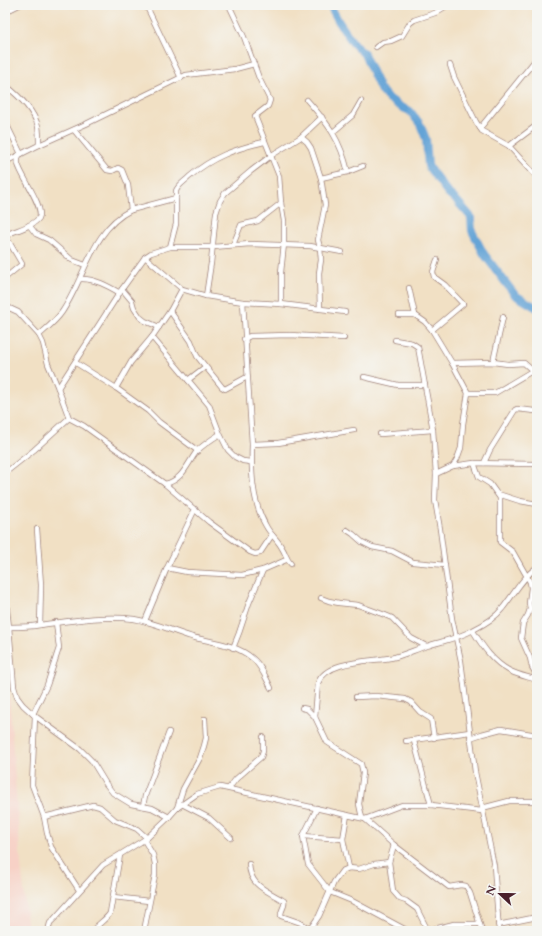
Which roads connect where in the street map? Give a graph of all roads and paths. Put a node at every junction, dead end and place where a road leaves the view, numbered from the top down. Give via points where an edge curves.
1 (6, 5) edge
2 (19, 5) edge
3 (146, 5) edge
4 (229, 5) edge
5 (448, 5) edge
6 (5, 9) edge
7 (5, 12) edge
8 (376, 46) dead end
9 (537, 58) edge
10 (254, 64) junction
11 (450, 65) dead end
12 (181, 78) junction
13 (5, 85) edge
14 (307, 100) dead end
15 (362, 101) dead end
16 (322, 117) junction
17 (5, 121) edge
18 (537, 125) edge
19 (480, 128) junction
20 (74, 130) junction
21 (333, 132) junction
22 (302, 137) junction
23 (264, 142) junction
24 (38, 145) junction
25 (509, 146) junction
26 (20, 154) junction
27 (272, 155) junction
28 (5, 162) edge
29 (363, 166) dead end
30 (348, 172) junction
31 (537, 177) edge
32 (321, 178) junction
33 (176, 198) junction
34 (281, 203) junction
35 (132, 210) junction
36 (29, 225) junction
37 (6, 235) edge
38 (284, 244) junction
39 (233, 245) junction
40 (170, 247) junction
41 (213, 247) junction
42 (320, 248) junction
43 (342, 252) dead end
44 (145, 257) junction
45 (437, 260) dead end
46 (85, 265) junction
47 (5, 278) edge
48 (80, 279) junction
49 (409, 288) dead end
50 (182, 289) junction
51 (121, 291) junction
52 (206, 296) junction
53 (243, 302) junction
54 (281, 304) junction
55 (5, 306) edge
56 (320, 309) junction
57 (170, 311) junction
58 (345, 312) dead end
59 (399, 315) dead end
60 (415, 315) junction
61 (503, 317) dead end
62 (158, 327) junction
63 (432, 330) junction
64 (244, 333) junction
65 (39, 335) junction
66 (250, 336) junction
67 (152, 338) junction
68 (344, 338) dead end
69 (244, 339) junction
70 (395, 340) dead end
71 (494, 362) junction
72 (76, 363) junction
73 (452, 363) junction
74 (205, 367) junction
75 (535, 370) edge
76 (247, 377) junction
77 (364, 377) dead end
78 (188, 380) junction
79 (537, 383) edge
80 (426, 385) junction
81 (58, 388) junction
82 (116, 388) junction
83 (468, 393) junction
84 (537, 410) edge
85 (69, 418) junction
86 (354, 430) dead end
87 (433, 430) junction
88 (220, 434) junction
89 (380, 434) dead end
90 (252, 444) junction
91 (198, 451) junction
92 (251, 462) junction
93 (474, 463) junction
94 (484, 463) junction
95 (537, 464) edge
96 (453, 466) junction
97 (5, 472) edge
98 (436, 474) junction
99 (165, 484) junction
100 (498, 494) junction
101 (537, 504) edge
102 (195, 509) junction
103 (37, 529) dead end
104 (347, 530) dead end
105 (272, 535) junction
106 (286, 560) junction
107 (291, 564) dead end
108 (445, 564) junction
109 (537, 567) edge
110 (167, 568) junction
111 (263, 570) junction
112 (526, 576) junction
113 (5, 593) edge
114 (321, 598) dead end
115 (145, 621) junction
116 (56, 622) junction
117 (40, 625) junction
118 (9, 627) junction
119 (473, 630) junction
120 (456, 638) junction
121 (426, 646) junction
122 (233, 648) junction
123 (537, 676) edge
124 (537, 680) edge
125 (271, 688) dead end
126 (356, 697) dead end
127 (302, 708) dead end
128 (34, 715) junction
129 (315, 718) junction
130 (204, 719) dead end
131 (169, 732) dead end
132 (470, 732) junction
133 (537, 735) edge
134 (263, 737) dead end
135 (434, 738) junction
136 (470, 738) junction
137 (406, 741) dead end
138 (414, 741) junction
139 (229, 788) junction
140 (537, 801) edge
141 (182, 804) junction
142 (431, 805) junction
143 (143, 806) junction
144 (176, 808) junction
145 (316, 808) junction
146 (482, 809) junction
147 (347, 815) junction
148 (44, 817) junction
149 (169, 817) junction
150 (363, 818) junction
151 (303, 836) junction
152 (231, 838) dead end
153 (145, 839) junction
154 (343, 839) junction
155 (394, 845) junction
156 (120, 854) junction
157 (389, 862) junction
158 (249, 864) dead end
159 (349, 868) junction
160 (537, 884) edge
161 (79, 890) junction
162 (330, 892) junction
163 (113, 897) junction
164 (148, 901) junction
165 (537, 901) edge
166 (537, 917) edge
167 (480, 924) junction
168 (498, 925) junction
169 (311, 930) edge
170 (48, 931) edge
171 (93, 931) edge
172 (144, 931) edge
173 (408, 931) edge
174 (427, 931) edge
175 (482, 931) edge
176 (499, 931) edge

1 - 6 street
2 - 7 street
3 - 12 street
4 - 10 street
5 - 8 street via 435,13 414,20 402,36
9 - 19 street
10 - 12 street via 235,69 190,74
10 - 23 street via 270,100 268,106 255,116
11 - 19 street
12 - 20 street
13 - 24 street via 21,98 33,116 38,126
14 - 16 street
15 - 21 street via 353,115
16 - 21 street
16 - 22 street
17 - 26 street
18 - 25 street
19 - 25 street
20 - 24 street
20 - 35 street via 106,170 122,170 128,185
21 - 30 street via 343,152
22 - 27 street
22 - 32 street via 311,148
23 - 27 street
23 - 33 street via 236,149 195,171 178,187
24 - 26 street
25 - 31 street
26 - 28 street
26 - 36 street via 20,170 40,212 38,219
27 - 34 street via 279,176
27 - 41 street via 220,201 216,213
29 - 30 street
30 - 32 street
32 - 42 street via 324,215 318,240
33 - 35 street
33 - 40 street via 176,224
34 - 38 street
34 - 39 street via 258,221 241,225
35 - 46 street via 109,225
36 - 37 street
36 - 46 street via 36,234 49,240 72,260
37 - 47 street via 22,264
38 - 39 street
38 - 42 street
38 - 54 street
39 - 41 street
40 - 41 street
40 - 44 street
41 - 52 street
42 - 43 street
42 - 56 street
44 - 50 street
44 - 51 street
45 - 63 street via 434,277 446,285 463,304
46 - 48 street
48 - 51 street via 92,280
48 - 65 street via 62,312
49 - 60 street
50 - 52 street
50 - 57 street
51 - 62 street via 132,301 140,317
51 - 72 street
52 - 53 street
53 - 54 street
53 - 64 street
54 - 56 street
55 - 65 street via 18,312
56 - 58 street
57 - 62 street
57 - 74 street
59 - 60 street
60 - 63 street
61 - 71 street
62 - 67 street
63 - 73 street
64 - 66 street
64 - 69 street
65 - 81 street
66 - 68 street
66 - 69 street
67 - 78 street
67 - 82 street via 131,362
69 - 76 street
70 - 80 street via 416,345
71 - 73 street
71 - 75 street via 524,363
72 - 81 street
72 - 82 street
73 - 83 street
74 - 76 street via 225,389
74 - 78 street
75 - 79 street
75 - 83 street via 495,393
76 - 90 street
77 - 80 street via 398,385
78 - 88 street via 210,407
80 - 87 street
81 - 85 street
82 - 91 street
83 - 96 street via 460,448
84 - 94 street via 515,410
85 - 97 street
85 - 99 street
86 - 90 street via 284,442
87 - 89 street
87 - 98 street
88 - 91 street
88 - 92 street via 228,450 235,457
90 - 92 street
91 - 99 street via 177,479
92 - 105 street via 256,503
93 - 94 street
93 - 96 street
93 - 100 street via 479,477 490,484
94 - 95 street
96 - 98 street
98 - 108 street via 435,500
99 - 102 street
100 - 101 street
100 - 112 street via 501,503 500,542 513,552
102 - 105 street via 255,554 263,550
102 - 110 street
103 - 117 street via 40,560
104 - 108 street via 372,547 392,551 413,562
105 - 106 street via 283,548
106 - 107 street
106 - 111 street
108 - 120 street
109 - 112 street
110 - 111 street via 187,572 242,575
110 - 115 street
111 - 122 street
112 - 119 street via 502,610
112 - 123 street via 531,588 530,610 523,623 521,638
113 - 118 street
114 - 121 street via 339,604 358,605 392,618 411,638
115 - 116 street via 107,618
115 - 122 street
116 - 117 street
116 - 128 street via 59,648
117 - 118 street
118 - 128 street via 14,687 17,697
119 - 120 street
119 - 124 street via 489,656 511,672
120 - 121 street
120 - 132 street
121 - 129 street via 396,657 348,664 326,671 318,682
122 - 125 street via 252,658
126 - 135 street via 376,696 408,700 431,719
127 - 129 street via 307,709
128 - 143 street via 60,733 92,761 113,794 131,804
128 - 148 street via 32,785
129 - 150 street via 327,742 361,764 363,773 359,804
130 - 144 street via 204,746
131 - 143 street
132 - 135 street
132 - 136 street
133 - 136 street via 502,730
134 - 139 street via 261,758
135 - 138 street
136 - 146 street
137 - 138 street
138 - 142 street
139 - 141 street via 208,789
139 - 145 street
140 - 146 street via 509,802
141 - 144 street
141 - 152 street via 209,818
142 - 146 street
142 - 150 street via 402,805
143 - 149 street
144 - 149 street
145 - 147 street
145 - 151 street
146 - 168 street via 494,866
147 - 150 street
147 - 154 street
148 - 153 street via 97,805 115,820 137,829
148 - 161 street via 51,847
149 - 153 street
150 - 155 street
151 - 154 street
151 - 162 street via 308,864
153 - 156 street
153 - 164 street via 155,864 155,875
154 - 159 street
155 - 157 street
155 - 167 street via 449,887 466,886
156 - 161 street via 103,866
156 - 163 street
157 - 159 street via 359,869
157 - 174 street via 393,891 400,899 414,905
158 - 169 street via 249,870 257,885 284,901 281,916 301,922
159 - 162 street via 342,870
160 - 165 street
161 - 170 street via 50,923
162 - 169 street
162 - 173 street
163 - 164 street
163 - 171 street via 108,917
164 - 172 street
166 - 168 street
167 - 174 street via 454,924
167 - 175 street
168 - 176 street

